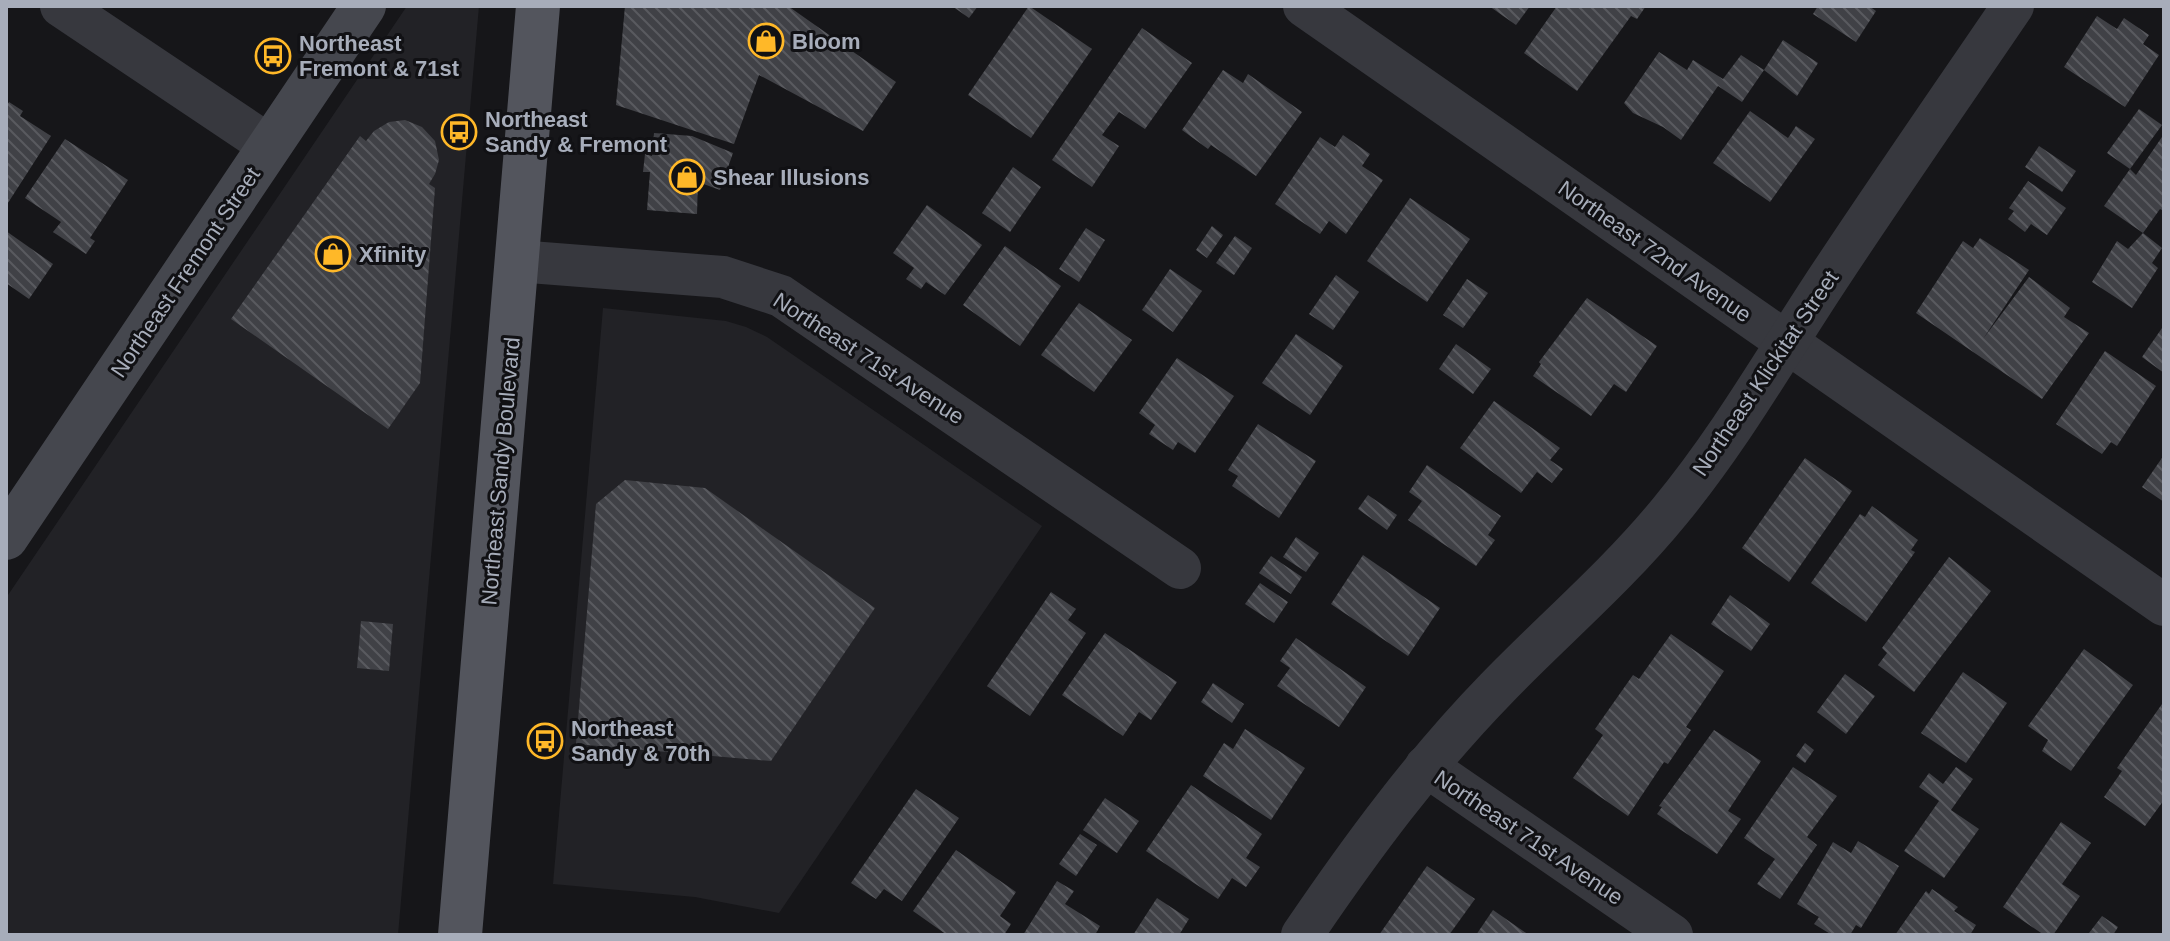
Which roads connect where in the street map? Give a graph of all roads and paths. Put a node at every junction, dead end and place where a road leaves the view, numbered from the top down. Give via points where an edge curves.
1 (61, 6) edge
2 (364, 6) edge
3 (538, 6) edge
4 (1304, 6) edge
5 (2013, 6) edge
6 (270, 146) junction
7 (517, 261) junction
8 (1788, 343) junction
9 (6, 538) edge
10 (1180, 568) dead end
11 (2164, 605) edge
12 (1426, 766) junction
13 (460, 935) edge
14 (466, 935) edge
15 (1302, 935) edge
16 (1672, 935) edge

1 - 6 street
2 - 6 main road, Northeast Fremont Street
3 - 7 main road, Northeast Sandy Boulevard
4 - 8 street, Northeast 72nd Avenue
5 - 8 street, Northeast Klickitat Street
6 - 9 main road, Northeast Fremont Street
7 - 10 street, Northeast 71st Avenue via 723,277 781,296
7 - 13 main road, Northeast Sandy Boulevard
8 - 11 street, Northeast 72nd Avenue
8 - 12 street, Northeast Klickitat Street via 1668,513
12 - 15 street, Northeast Klickitat Street via 1365,842
12 - 16 street, Northeast 71st Avenue
13 - 14 street

